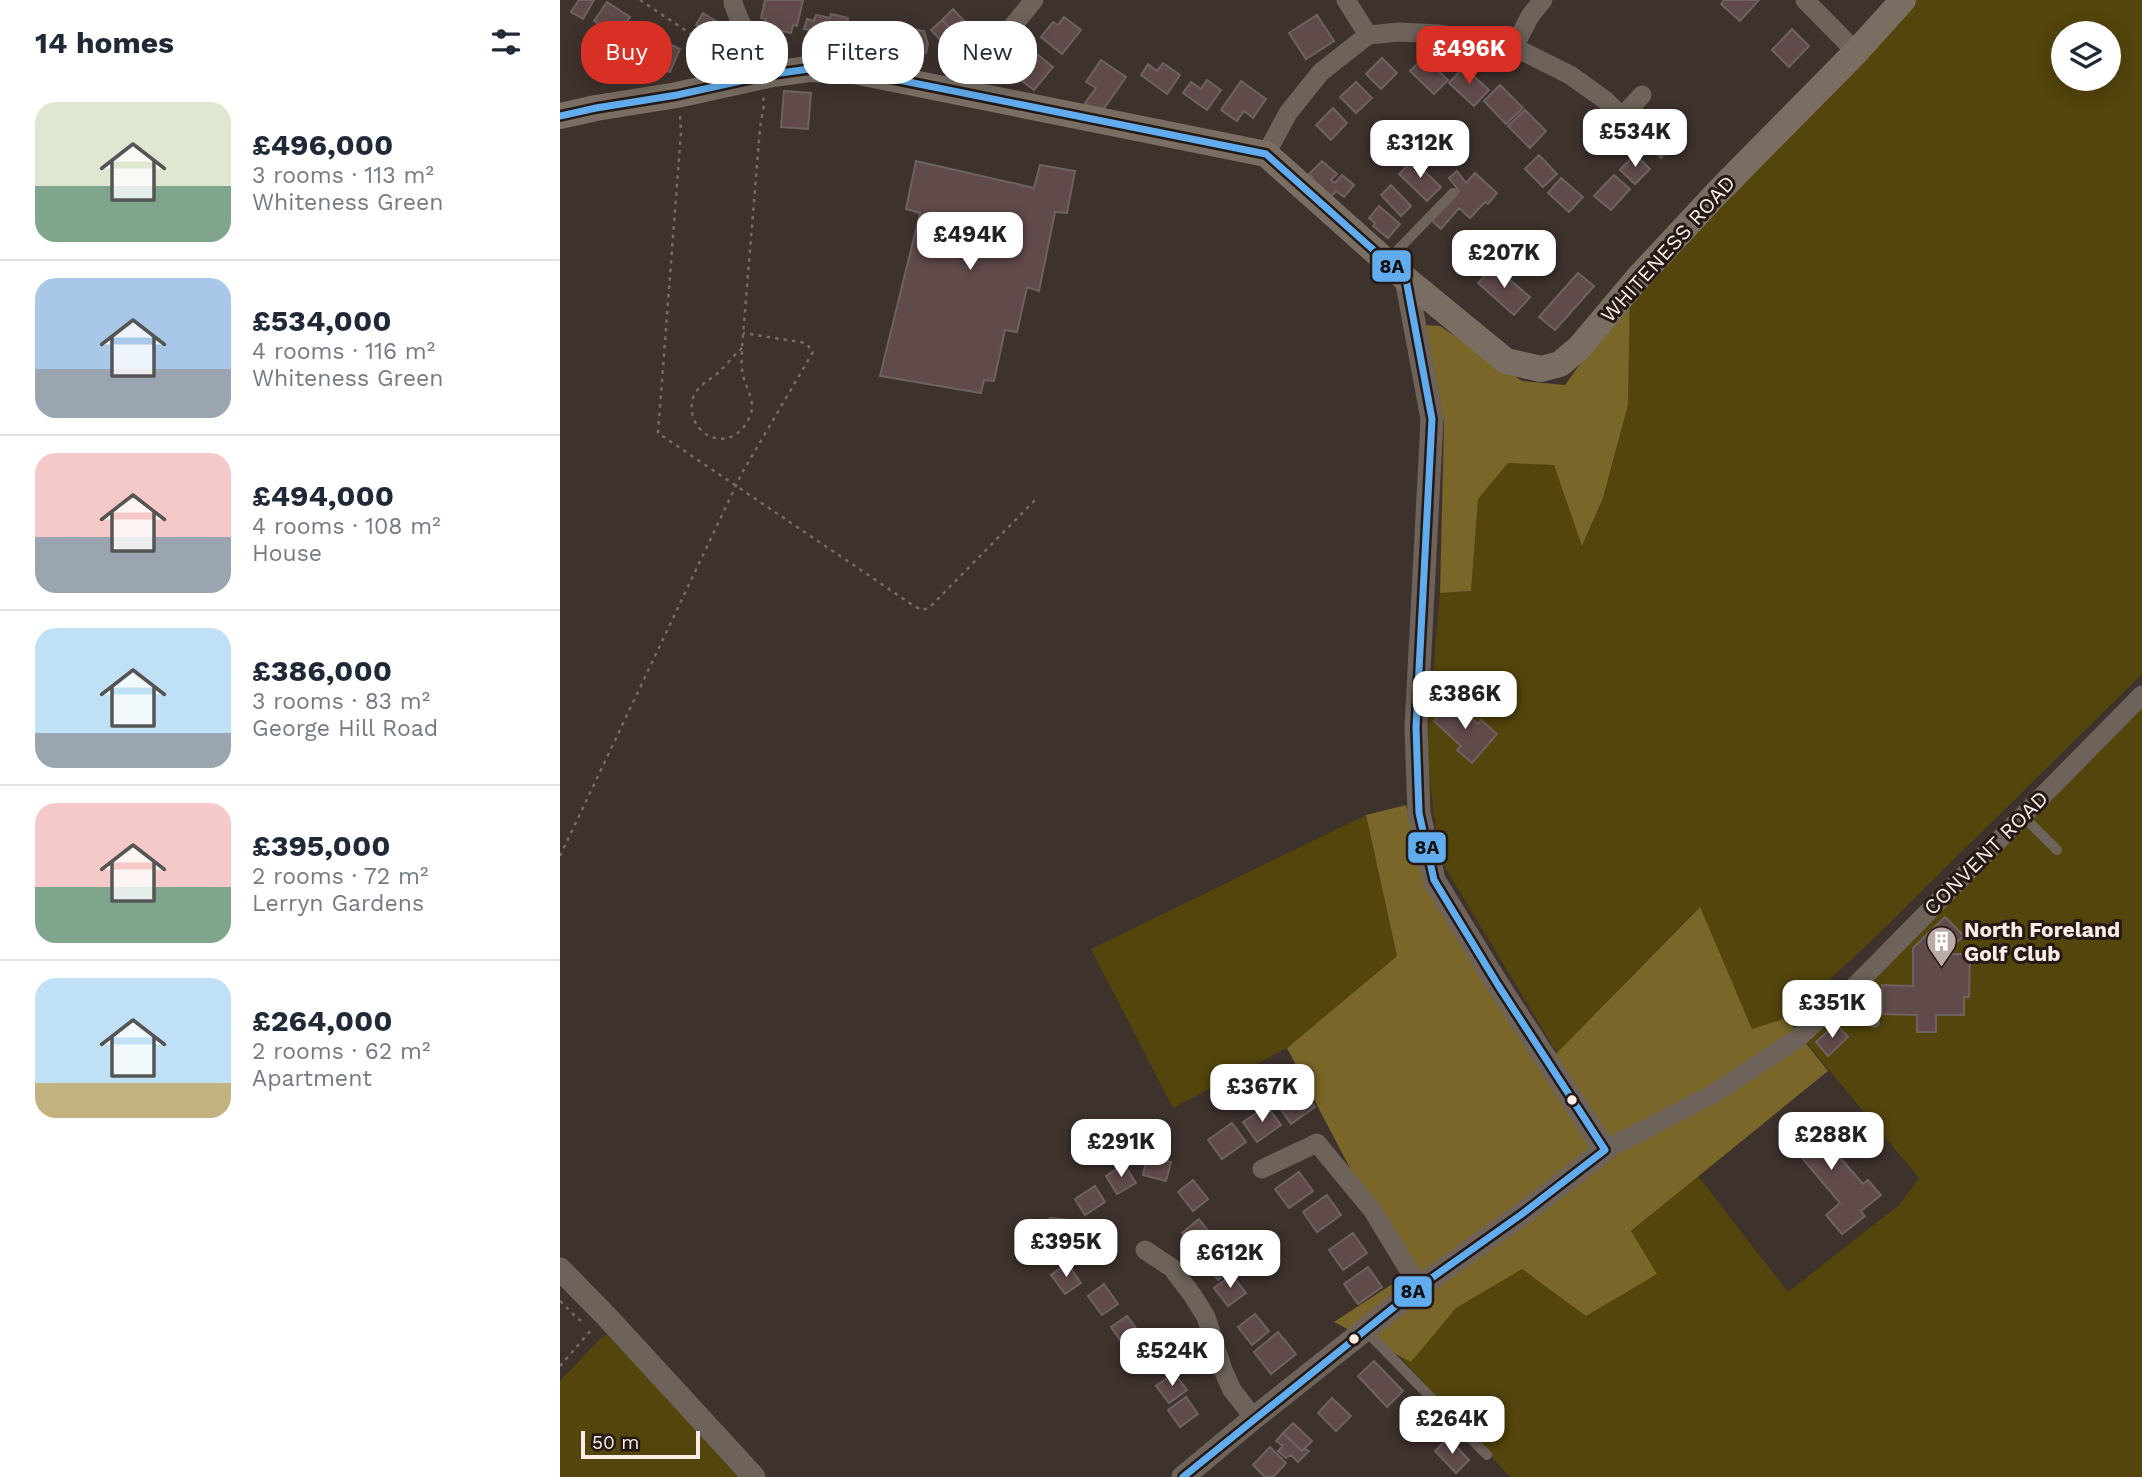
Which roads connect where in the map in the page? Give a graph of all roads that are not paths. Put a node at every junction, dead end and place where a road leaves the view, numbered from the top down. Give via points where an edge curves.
1 (733, 0) edge
2 (1034, 0) edge
3 (1346, 0) edge
4 (1543, 0) edge
5 (1805, 0) edge
6 (1903, 0) edge
7 (739, 21) edge
8 (1368, 35) junction
9 (1514, 47) junction
10 (1856, 52) junction
11 (788, 69) edge
12 (713, 84) edge
13 (967, 95) junction
14 (1642, 95) dead end
15 (560, 116) edge
16 (1622, 117) junction
17 (1606, 134) dead end
18 (1265, 154) junction
19 (1454, 193) dead end
20 (1396, 270) junction
21 (2142, 695) edge
22 (2023, 816) junction
23 (2057, 850) dead end
24 (1852, 989) junction
25 (1875, 1023) dead end
26 (1605, 1150) junction
27 (1262, 1169) dead end
28 (1145, 1250) dead end
29 (560, 1269) edge
30 (1419, 1287) junction
31 (1366, 1331) junction
32 (1254, 1418) junction
33 (1487, 1455) dead end
34 (754, 1477) edge
35 (1183, 1477) edge

1 - 7 street
2 - 13 street via 975,72
3 - 8 street
4 - 9 street
5 - 10 street
6 - 10 main road, WHITENESS ROAD
8 - 9 street via 1440,34
8 - 18 street via 1321,72 1288,113
9 - 16 street via 1570,75
10 - 20 main road, WHITENESS ROAD via 1717,193 1560,364 1536,369 1506,361
11 - 13 main road via 854,71
12 - 15 main road
13 - 18 main road
14 - 16 street
16 - 17 street
18 - 20 main road, WHITENESS ROAD
19 - 20 lane
20 - 26 street via 1432,419 1416,728 1419,813 1434,880
21 - 22 street, CONVENT ROAD
22 - 23 lane
22 - 24 street, CONVENT ROAD
24 - 25 lane
24 - 26 street, CONVENT ROAD via 1797,1039 1713,1094
26 - 30 street, CONVENT ROAD
27 - 30 street via 1317,1143 1373,1211
28 - 32 street via 1172,1268 1193,1296 1206,1317 1232,1390
29 - 34 street
30 - 31 street, CONVENT ROAD
31 - 32 street, CONVENT ROAD
31 - 33 lane
32 - 35 street, CONVENT ROAD

